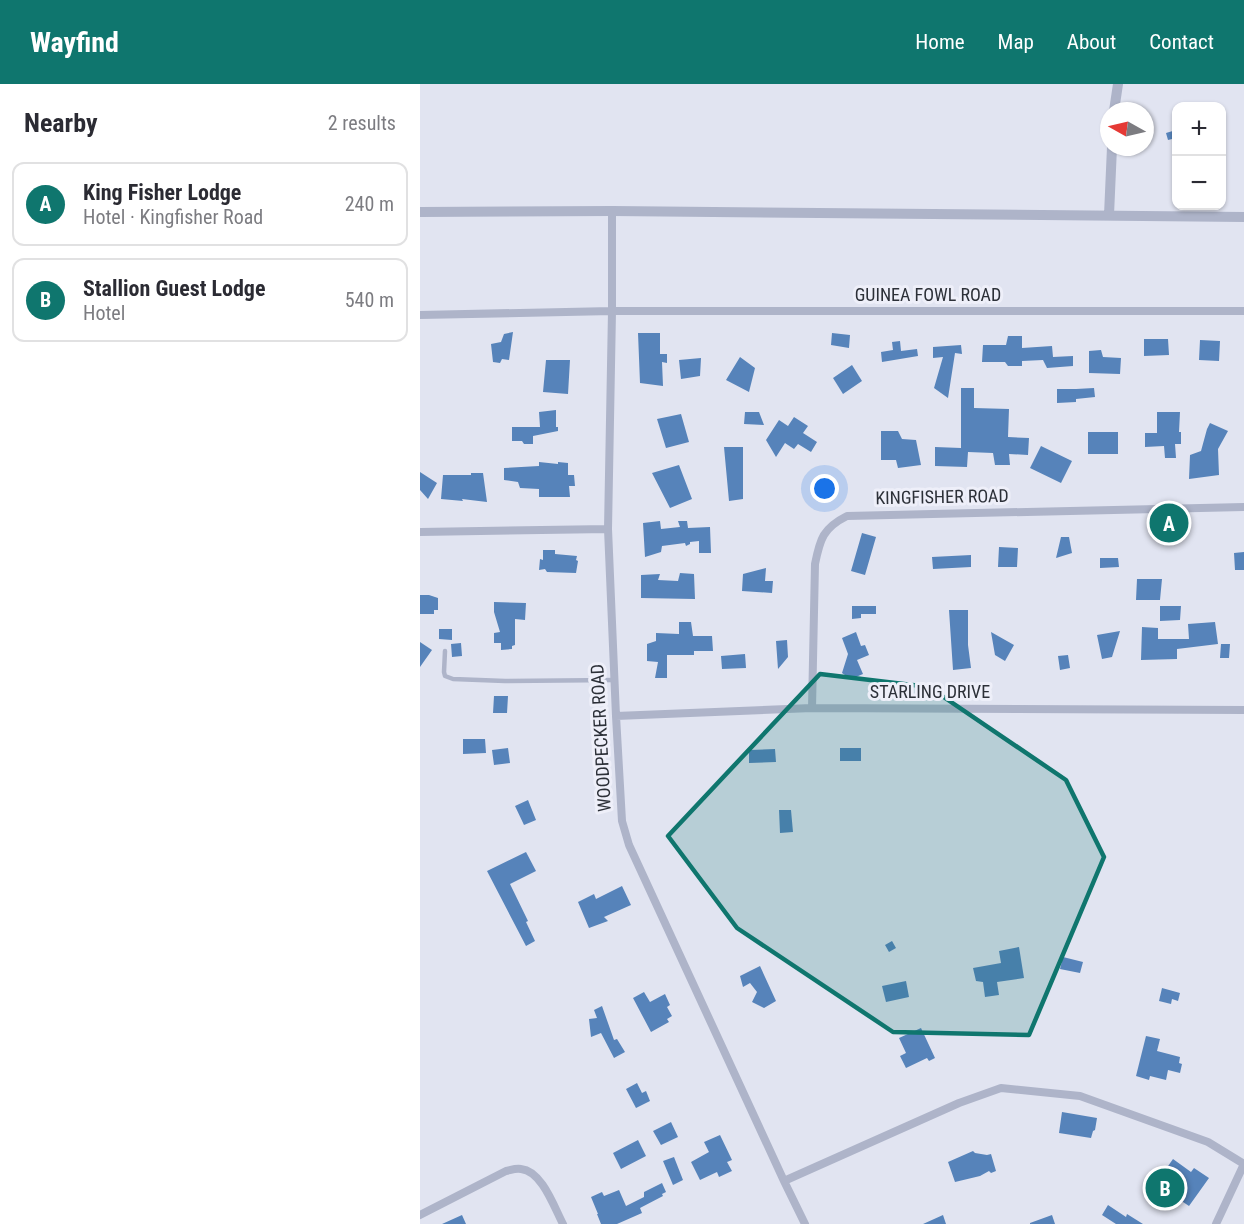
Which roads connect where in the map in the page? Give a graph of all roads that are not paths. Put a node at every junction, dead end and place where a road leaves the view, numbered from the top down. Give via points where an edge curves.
1 (1118, 84) edge
2 (1115, 102) edge
3 (1112, 156) edge
4 (612, 211) junction
5 (420, 212) edge
6 (1109, 215) junction
7 (1244, 217) edge
8 (612, 311) junction
9 (1244, 312) edge
10 (420, 315) edge
11 (1244, 507) edge
12 (608, 530) junction
13 (420, 532) edge
14 (445, 651) dead end
15 (614, 680) junction
16 (812, 708) junction
17 (1244, 710) edge
18 (616, 716) junction
19 (783, 1182) junction
20 (420, 1215) edge
21 (563, 1224) edge
22 (805, 1224) edge
23 (1216, 1224) edge

1 - 2 street
3 - 6 street
4 - 5 street
4 - 6 street
4 - 8 street, WOODPECKER ROAD
6 - 7 street
8 - 9 street, GUINEA FOWL ROAD
8 - 10 street, GUINEA FOWL ROAD
8 - 12 street, WOODPECKER ROAD
11 - 16 street, KINGFISHER ROAD via 847,516 834,522 825,532 815,564
12 - 13 street
12 - 15 street, WOODPECKER ROAD
14 - 15 lane via 444,672 449,678
15 - 18 street, WOODPECKER ROAD
16 - 17 street, STARLING DRIVE
16 - 18 street, STARLING DRIVE
18 - 19 street, WOODPECKER ROAD via 622,820 629,845
19 - 22 street, WOODPECKER ROAD
19 - 23 street via 1001,1088 1080,1096 1208,1142 1244,1164
20 - 21 street via 506,1171 522,1169 536,1175

